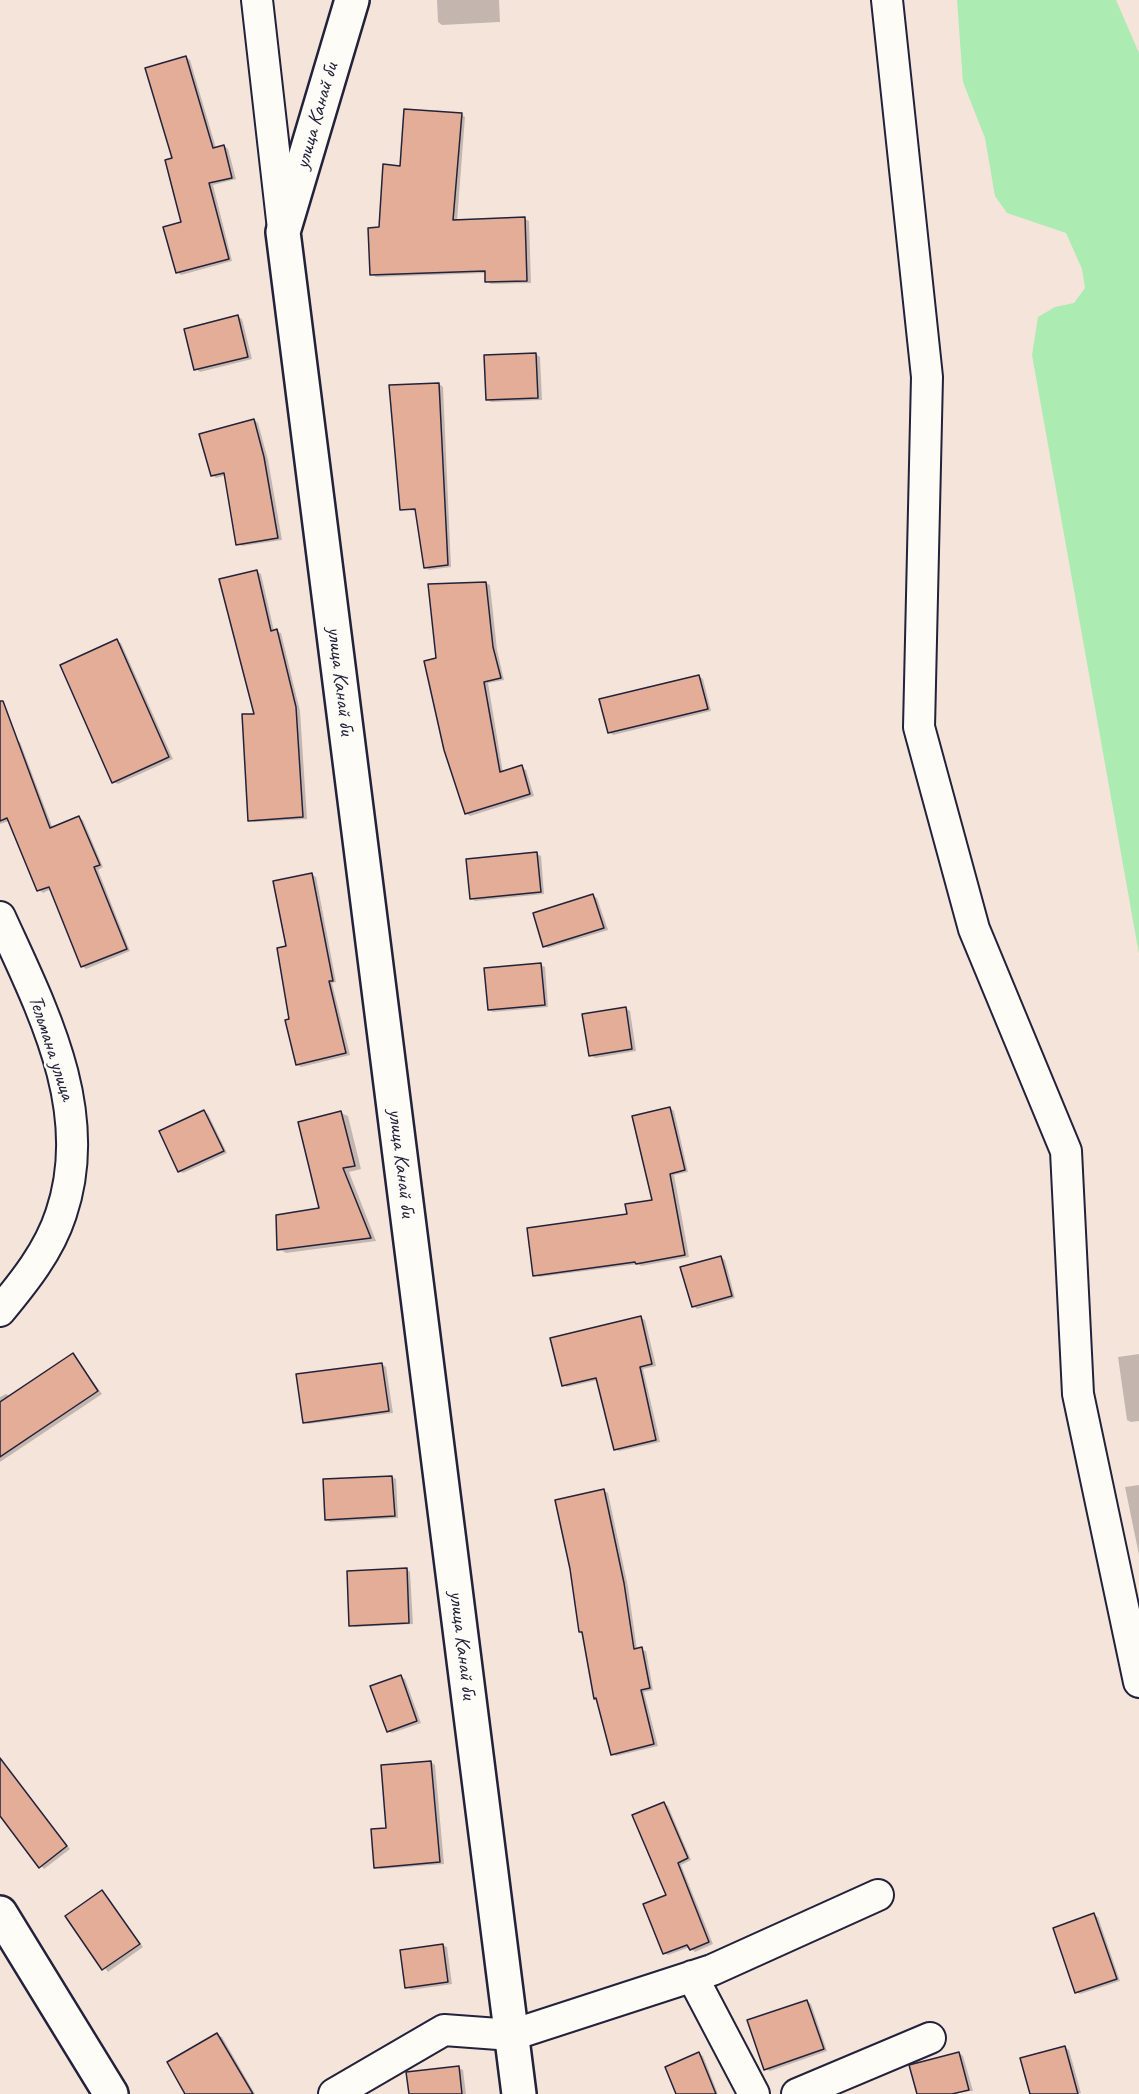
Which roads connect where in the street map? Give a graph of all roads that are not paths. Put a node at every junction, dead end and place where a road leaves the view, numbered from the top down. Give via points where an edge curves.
1 (257, 0) edge
2 (352, 0) edge
3 (887, 0) edge
4 (283, 232) junction
5 (0, 917) edge
6 (0, 1311) edge
7 (1139, 1682) edge
8 (878, 1895) dead end
9 (3, 1925) edge
10 (692, 1976) junction
11 (512, 2035) junction
12 (930, 2038) dead end
13 (111, 2094) edge
14 (334, 2094) edge
15 (519, 2094) edge
16 (754, 2094) edge
17 (797, 2094) edge

1 - 4 street, улица Канай би
2 - 4 main road, улица Канай би
3 - 7 street via 927,377 920,727 974,929 1066,1151 1078,1394
4 - 11 main road, улица Канай би
5 - 6 street, Тельмана улица via 37,999 60,1063 73,1117 71,1164 61,1215 33,1270
8 - 10 street
9 - 13 main road
10 - 11 street
10 - 16 street
11 - 14 street via 444,2030
11 - 15 main road, улица Канай би
12 - 17 street

